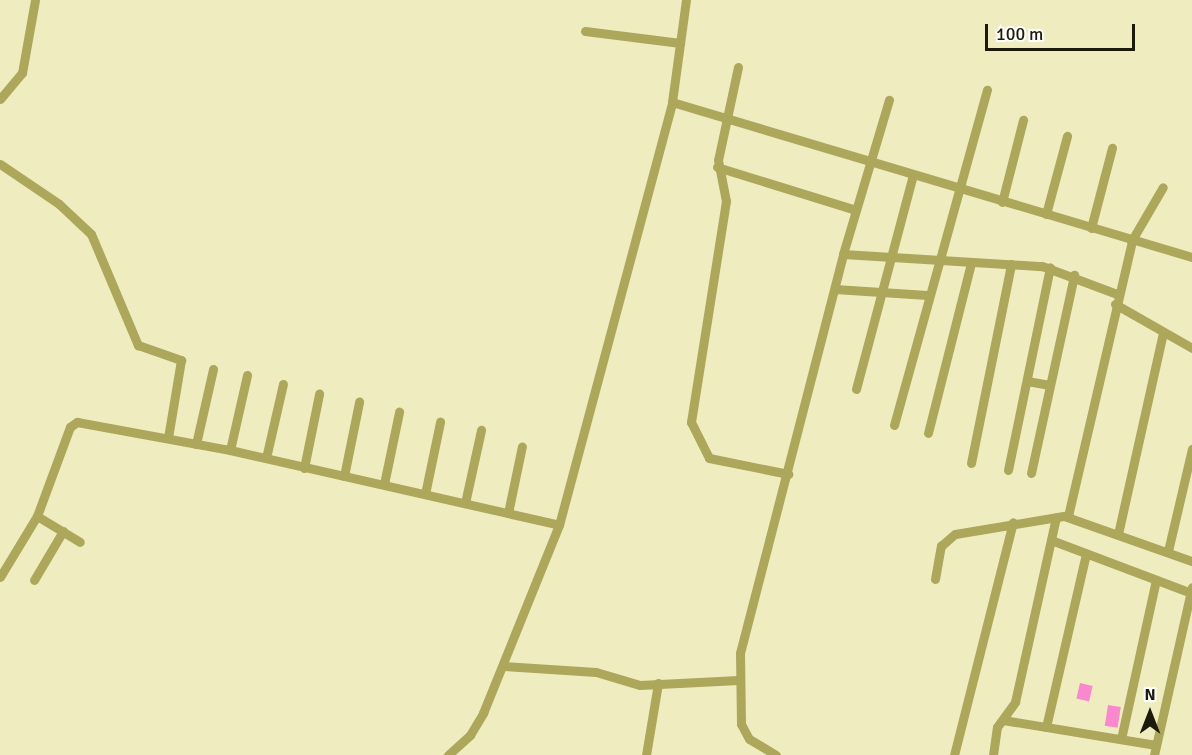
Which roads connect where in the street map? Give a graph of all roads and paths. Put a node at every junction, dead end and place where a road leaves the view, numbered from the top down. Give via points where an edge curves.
1 (35, 0) edge
2 (686, 0) edge
3 (585, 31) dead end
4 (680, 43) junction
5 (738, 66) dead end
6 (987, 90) dead end
7 (0, 99) edge
8 (889, 100) dead end
9 (672, 102) junction
10 (727, 118) junction
11 (1023, 120) dead end
12 (1067, 136) dead end
13 (1112, 148) dead end
14 (870, 161) junction
15 (0, 164) edge
16 (717, 167) junction
17 (913, 175) junction
18 (1163, 187) dead end
19 (958, 189) junction
20 (1002, 202) junction
21 (856, 210) junction
22 (1046, 214) junction
23 (1091, 228) junction
24 (1132, 240) junction
25 (843, 254) junction
26 (1192, 257) edge
27 (888, 259) junction
28 (937, 261) junction
29 (971, 263) junction
30 (1011, 264) junction
31 (1050, 267) junction
32 (1074, 275) junction
33 (835, 289) junction
34 (880, 292) junction
35 (1117, 294) junction
36 (927, 295) junction
37 (1115, 304) junction
38 (1163, 333) junction
39 (1192, 348) edge
40 (213, 369) dead end
41 (247, 375) dead end
42 (1027, 381) junction
43 (283, 384) dead end
44 (1050, 385) junction
45 (856, 389) dead end
46 (319, 394) dead end
47 (359, 402) dead end
48 (399, 412) dead end
49 (440, 422) dead end
50 (894, 425) dead end
51 (482, 430) dead end
52 (928, 433) dead end
53 (168, 438) junction
54 (196, 444) junction
55 (522, 446) dead end
56 (1192, 449) edge
57 (230, 450) junction
58 (267, 458) junction
59 (971, 463) dead end
60 (304, 468) junction
61 (1008, 470) dead end
62 (1031, 473) dead end
63 (788, 474) junction
64 (344, 476) junction
65 (384, 484) junction
66 (425, 494) junction
67 (465, 503) junction
68 (508, 513) junction
69 (37, 516) junction
70 (1068, 516) junction
71 (1056, 517) junction
72 (1013, 522) junction
73 (559, 525) junction
74 (63, 531) junction
75 (1118, 534) junction
76 (1051, 540) junction
77 (80, 542) dead end
78 (1168, 551) junction
79 (1086, 554) junction
80 (1192, 561) edge
81 (0, 577) edge
82 (935, 579) dead end
83 (34, 580) dead end
84 (1156, 580) junction
85 (1191, 590) edge
86 (504, 666) junction
87 (738, 680) junction
88 (658, 683) junction
89 (1004, 720) junction
90 (1046, 727) junction
91 (1121, 739) junction
92 (1156, 745) junction
93 (448, 755) edge
94 (646, 755) edge
95 (776, 755) edge
96 (954, 755) edge
97 (993, 755) edge
98 (1154, 755) edge

1 - 7 street via 22,73
2 - 4 street
3 - 4 street
4 - 9 street
5 - 10 street
6 - 19 street
8 - 14 street
9 - 10 street
9 - 73 street
10 - 14 street
10 - 16 street
11 - 20 street
12 - 22 street
13 - 23 street
14 - 17 street
14 - 21 street
15 - 53 street via 59,204 91,234 138,345 181,360
16 - 21 street
16 - 63 street via 726,201 691,422 701,451 709,459
17 - 19 street
17 - 27 street
18 - 24 street
19 - 20 street
19 - 28 street
20 - 22 street
21 - 25 street
22 - 23 street
23 - 24 street
24 - 26 street
24 - 35 street
25 - 27 street
25 - 33 street
27 - 28 street
27 - 34 street
28 - 29 street
28 - 36 street
29 - 30 street
29 - 52 street
30 - 31 street
30 - 59 street
31 - 32 street
31 - 42 street
32 - 35 street
32 - 44 street
33 - 34 street
33 - 63 street
34 - 36 street
34 - 45 street
35 - 37 street
36 - 50 street
37 - 38 street
37 - 70 street
38 - 39 street
38 - 75 street
40 - 54 street
41 - 57 street
42 - 44 street
42 - 61 street
43 - 58 street
44 - 62 street
46 - 60 street
47 - 64 street
48 - 65 street
49 - 66 street
51 - 67 street
53 - 54 street
53 - 69 street via 74,423
54 - 57 street
55 - 68 street
56 - 78 street
57 - 58 street
58 - 60 street
60 - 64 street
63 - 87 street via 747,622
64 - 65 street
65 - 66 street
66 - 67 street
67 - 68 street
68 - 73 street
69 - 74 street
69 - 81 street
70 - 71 street
70 - 75 street
71 - 72 street
71 - 76 street
72 - 82 street via 947,539
72 - 96 street
73 - 86 street
74 - 77 street
74 - 83 street
75 - 78 street
76 - 79 street
76 - 89 street via 1015,702
78 - 80 street
79 - 84 street
79 - 90 street
84 - 85 street
84 - 91 street
85 - 92 street
86 - 88 street via 596,672 640,685
86 - 93 street via 476,727
87 - 88 street
87 - 95 street via 744,733
88 - 94 street
89 - 90 street
89 - 97 street via 996,731
90 - 91 street
91 - 92 street
92 - 98 street

